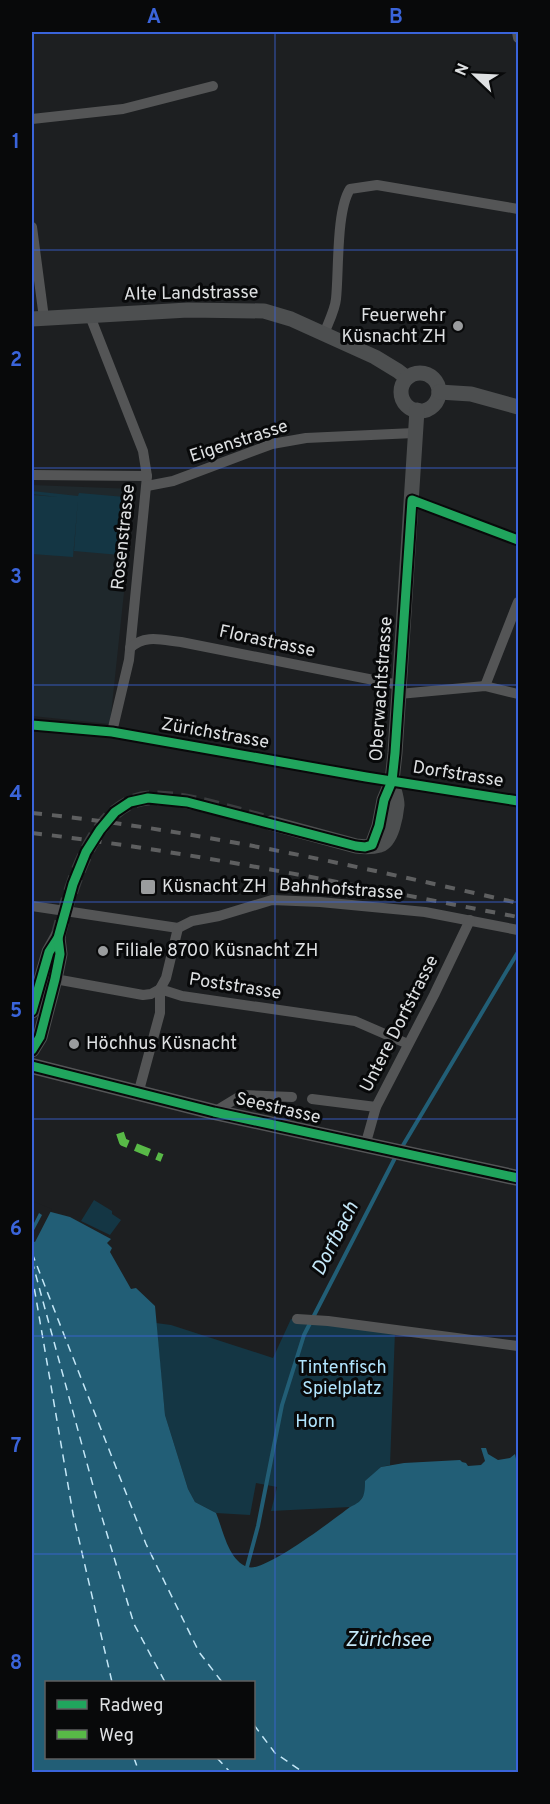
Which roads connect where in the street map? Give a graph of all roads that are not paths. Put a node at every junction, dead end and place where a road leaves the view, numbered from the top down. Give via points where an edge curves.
1 (517, 32) edge
2 (519, 38) edge
3 (213, 86) dead end
4 (32, 119) edge
5 (519, 209) edge
6 (32, 226) edge
7 (90, 316) junction
8 (38, 318) edge
9 (324, 334) junction
10 (407, 378) junction
11 (439, 392) junction
12 (519, 407) edge
13 (417, 410) junction
14 (414, 433) junction
15 (32, 475) edge
16 (147, 481) junction
17 (412, 501) junction
18 (519, 540) edge
19 (519, 602) edge
20 (130, 648) junction
21 (485, 686) junction
22 (399, 689) junction
23 (519, 694) edge
24 (32, 725) edge
25 (112, 732) junction
26 (392, 781) junction
27 (519, 801) edge
28 (271, 823) tunnel mouth
29 (32, 906) edge
30 (470, 920) junction
31 (178, 928) junction
32 (518, 930) edge
33 (58, 937) tunnel mouth
34 (42, 977) edge
35 (160, 989) junction
36 (32, 1011) edge
37 (408, 1044) junction
38 (32, 1050) edge
39 (32, 1066) edge
40 (138, 1094) junction
41 (292, 1096) dead end
42 (312, 1099) dead end
43 (376, 1107) junction
44 (214, 1112) junction
45 (373, 1147) junction
46 (519, 1178) edge
47 (297, 1319) dead end
48 (519, 1346) edge

1 - 2 street
3 - 4 street via 123,109
5 - 9 street via 377,185 350,189 342,219 336,302
6 - 8 street
7 - 8 main road, Alte Landstrasse
7 - 9 main road, Alte Landstrasse via 188,309 245,310 281,315
7 - 16 street, Rosenstrasse via 143,451
9 - 10 main road, Alte Landstrasse via 375,357
10 - 11 main road, Alte Landstrasse via 416,373 427,375 435,381
10 - 13 main road via 402,398
11 - 12 main road via 471,394
11 - 13 main road via 435,404
13 - 14 main road, Oberwachtstrasse
14 - 16 street, Eigenstrasse via 306,438 272,444 173,481
14 - 17 main road, Oberwachtstrasse
15 - 16 street, Eigenstrasse
16 - 20 street, Rosenstrasse
17 - 18 street
17 - 22 main road, Oberwachtstrasse
19 - 21 street
20 - 22 street, Florastrasse via 145,639 182,642
20 - 25 street, Rosenstrasse
21 - 22 street, Florastrasse
21 - 23 street, Florastrasse
22 - 26 main road, Oberwachtstrasse
24 - 25 street, Zürichstrasse
25 - 26 street, Zürichstrasse
26 - 27 street, Dorfstrasse
26 - 28 main road, Oberwachtstrasse via 397,803 390,832 381,845 356,846
29 - 31 street
30 - 31 street, Bahnhofstrasse via 425,912 272,900
30 - 32 street, Bahnhofstrasse
30 - 37 street, Untere Dorfstrasse
31 - 35 street
33 - 34 main road via 60,954
34 - 35 street, Poststrasse via 143,995
34 - 36 main road
34 - 38 main road via 40,1037
35 - 37 street, Poststrasse via 182,996 355,1021
35 - 40 street via 160,1013
37 - 43 street, Untere Dorfstrasse
39 - 40 main road, Seestrasse
40 - 44 main road, Seestrasse
41 - 44 street via 242,1095
42 - 43 street
43 - 45 street, Untere Dorfstrasse
44 - 45 main road, Seestrasse
45 - 46 main road, Seestrasse
47 - 48 street

